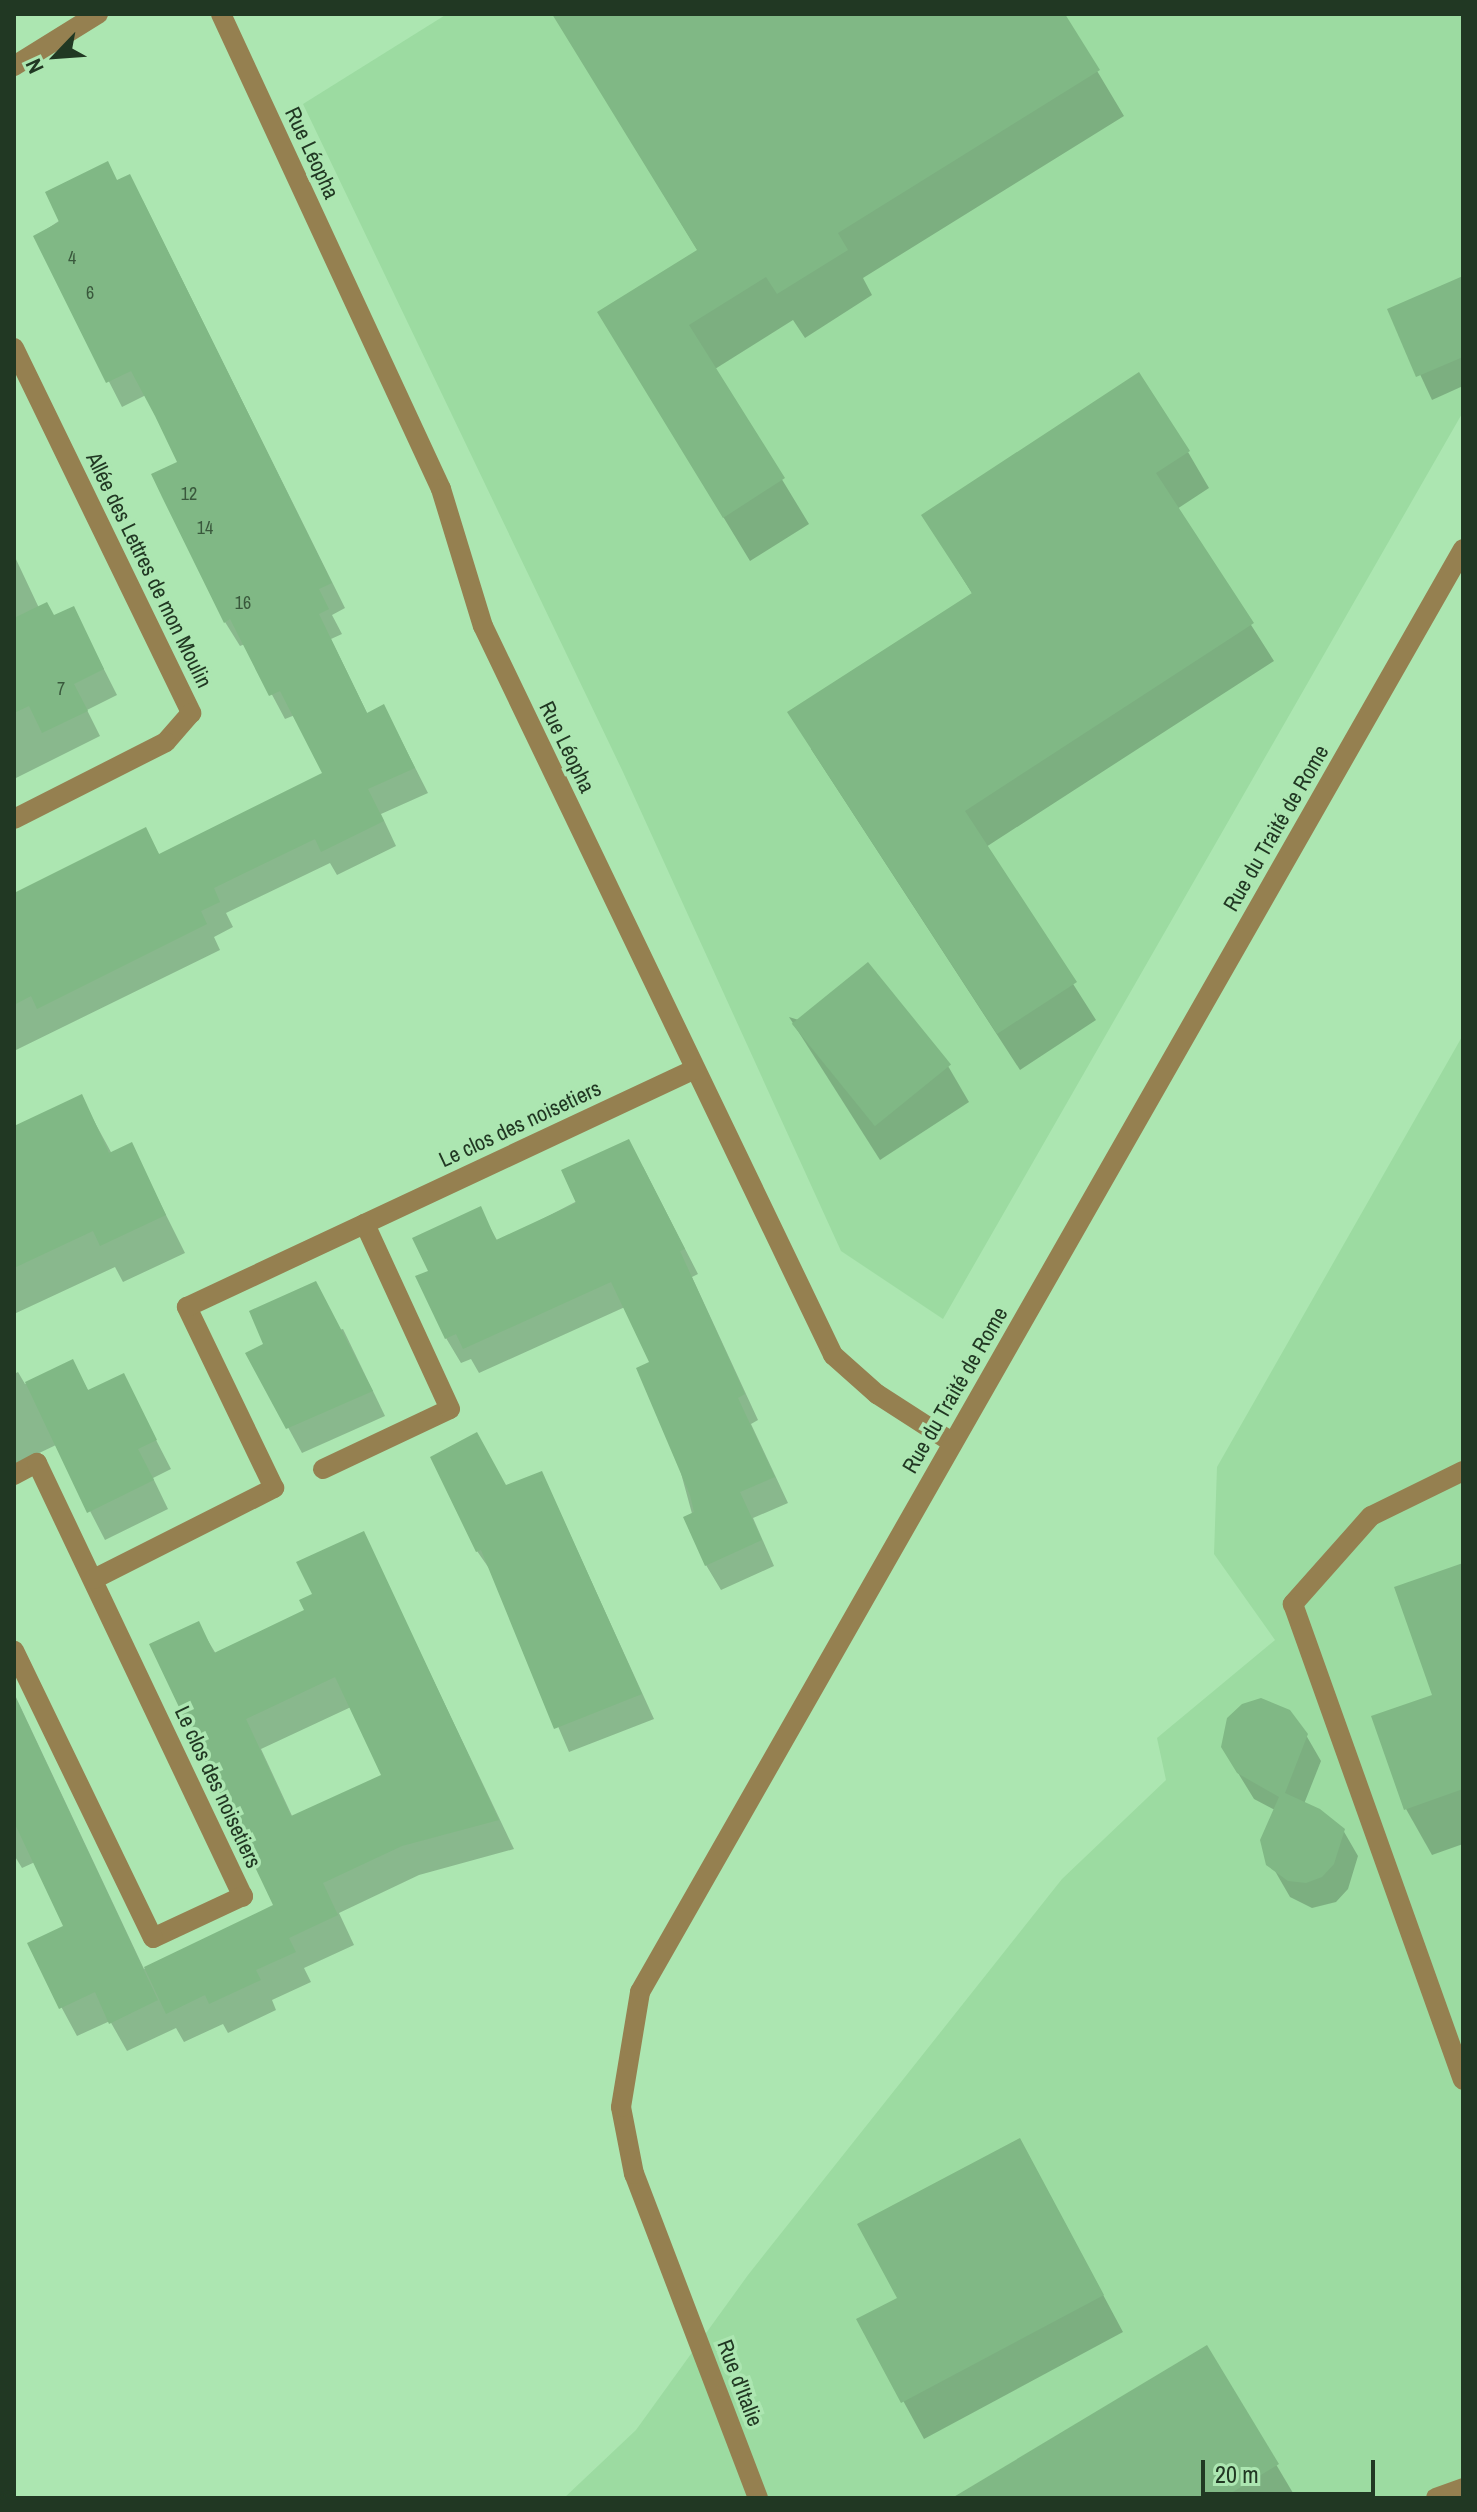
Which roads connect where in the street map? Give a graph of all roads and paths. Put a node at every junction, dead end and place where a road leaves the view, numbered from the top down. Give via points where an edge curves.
1 (98, 14) edge
2 (221, 14) edge
3 (14, 66) edge
4 (14, 348) edge
5 (1463, 549) edge
6 (14, 819) edge
7 (695, 1069) junction
8 (365, 1224) junction
9 (953, 1443) junction
10 (323, 1469) dead end
11 (1463, 1471) edge
12 (14, 1475) edge
13 (94, 1579) junction
14 (14, 1651) edge
15 (1463, 2080) edge
16 (677, 2286) joint
17 (1463, 2488) edge
18 (758, 2498) edge
19 (1436, 2498) edge

1 - 3 street
2 - 7 street, Rue Léopha via 441,489 483,626
4 - 6 street, Allée des Lettres de mon Moulin via 191,713 166,742
5 - 9 street, Rue du Traité de Rome
7 - 8 street, Le clos des noisetiers
7 - 9 street, Rue Léopha via 833,1355 877,1394
8 - 10 street via 450,1409
8 - 13 street, Le clos des noisetiers via 187,1307 274,1488
9 - 16 street, Rue du Traité de Rome via 640,1992 621,2107 634,2174
11 - 15 street via 1371,1516 1293,1604
12 - 13 street, Le clos des noisetiers via 37,1463
13 - 14 street, Le clos des noisetiers via 243,1896 153,1938
16 - 18 street, Rue d'Italie
17 - 19 street

